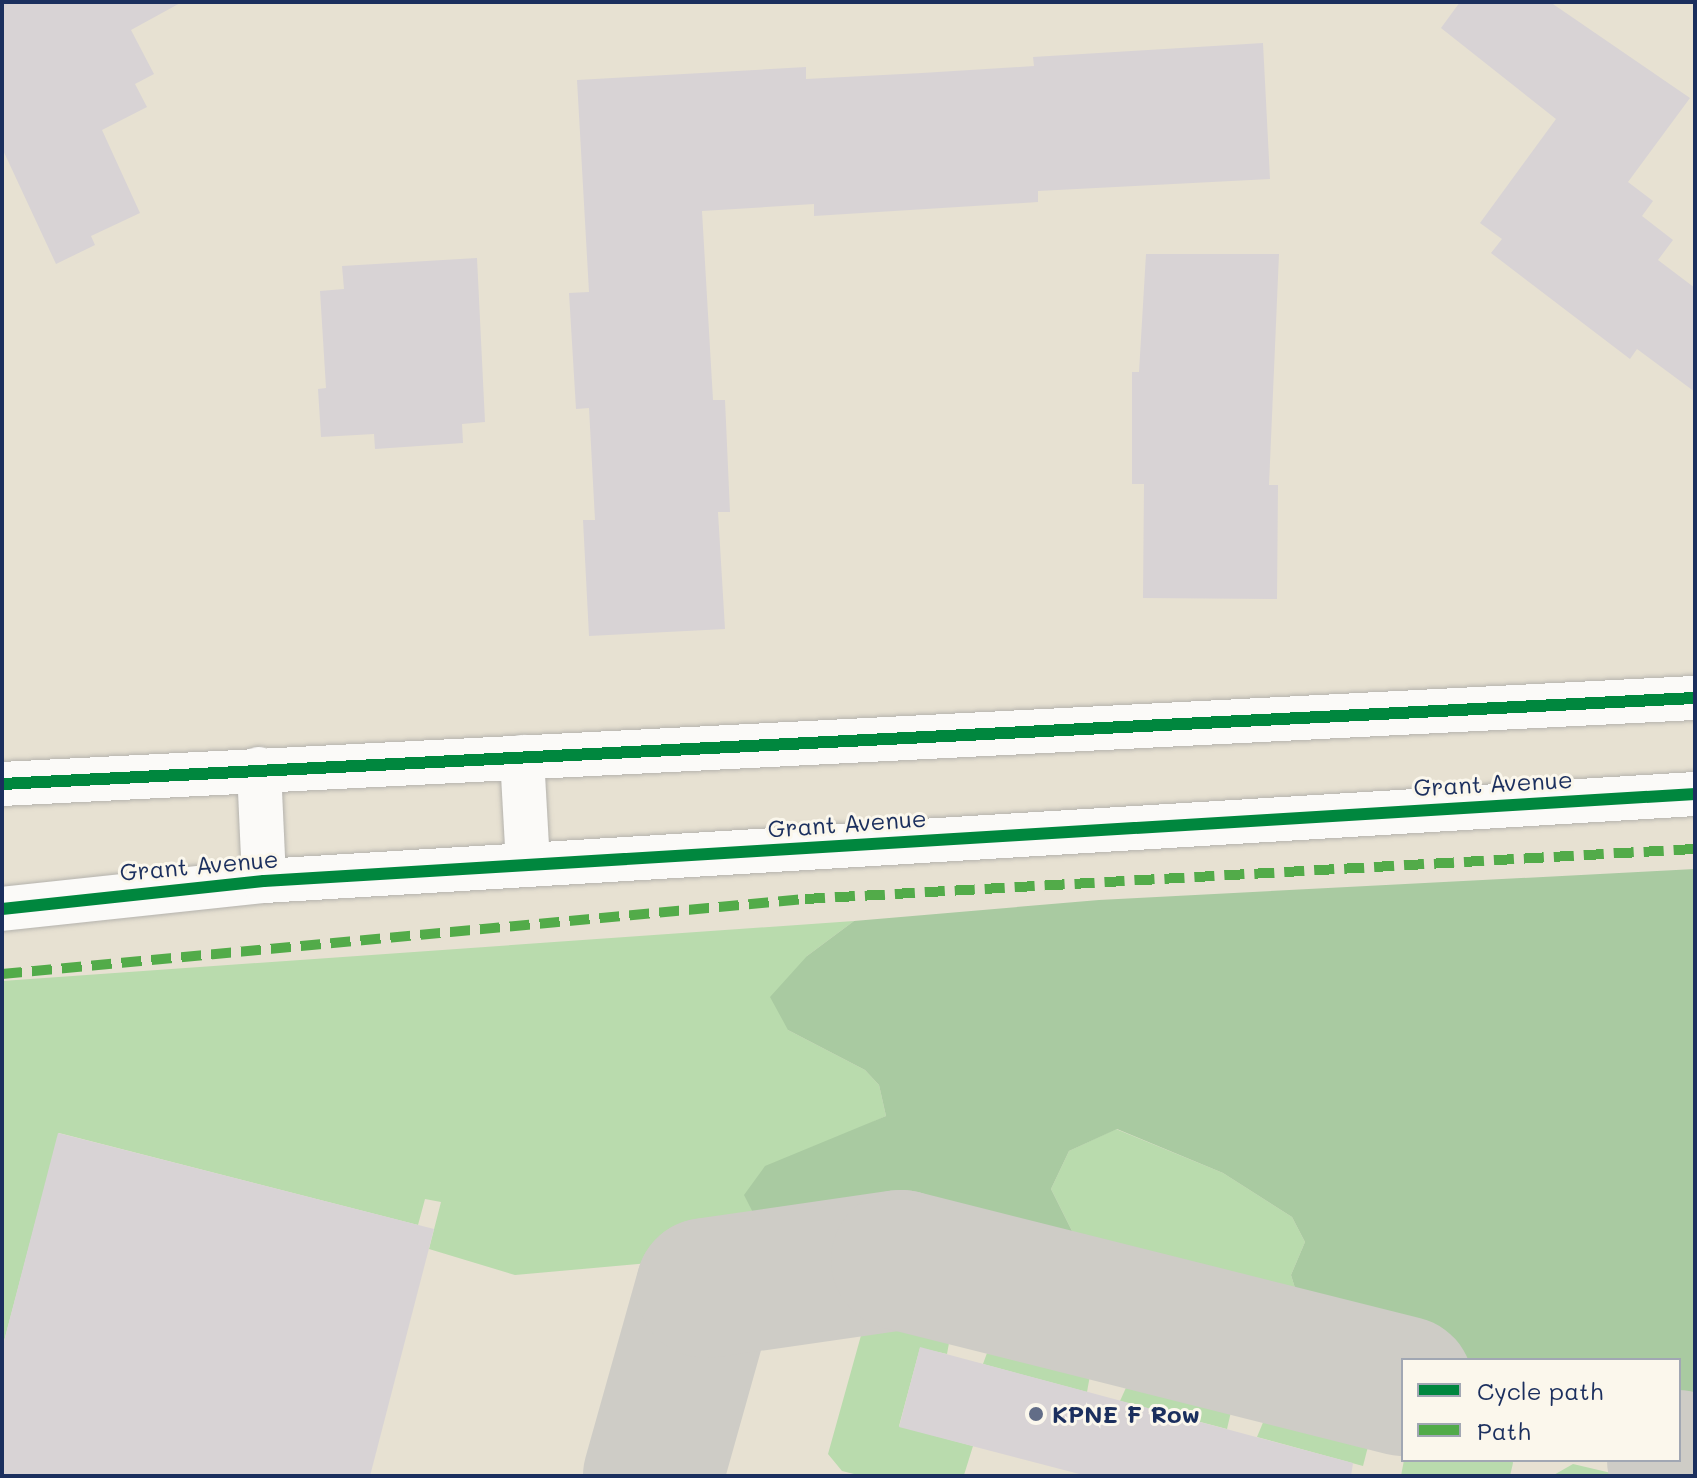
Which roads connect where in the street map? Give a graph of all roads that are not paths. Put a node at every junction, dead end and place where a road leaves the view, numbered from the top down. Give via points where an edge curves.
1 (1695, 698) edge
2 (522, 757) junction
3 (259, 769) junction
4 (2, 784) edge
5 (1695, 794) edge
6 (528, 865) junction
7 (264, 881) junction
8 (2, 909) edge

1 - 2 main road
2 - 3 main road
2 - 6 main road
3 - 4 main road
3 - 7 main road
5 - 6 main road, Grant Avenue
6 - 7 main road, Grant Avenue
7 - 8 main road, Grant Avenue

